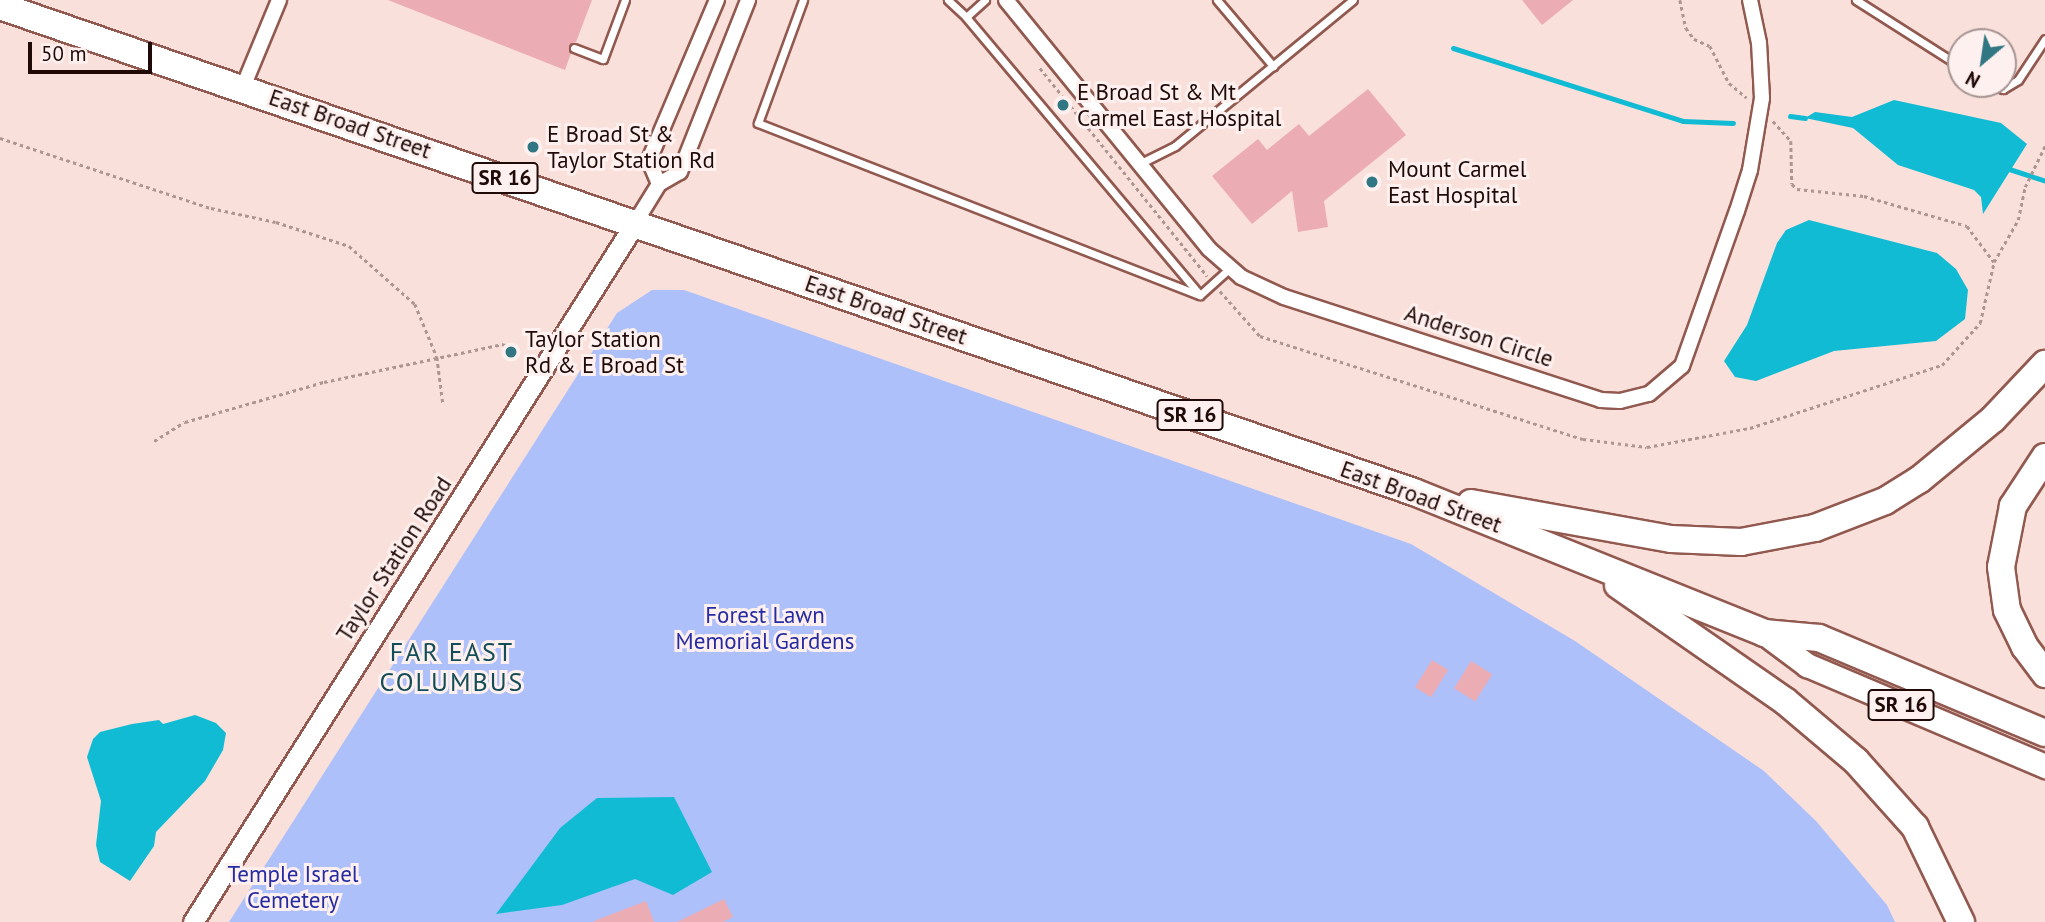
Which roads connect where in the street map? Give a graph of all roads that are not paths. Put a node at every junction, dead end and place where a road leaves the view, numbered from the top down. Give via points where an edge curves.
1 (279, 0) edge
2 (625, 0) edge
3 (717, 0) edge
4 (748, 0) edge
5 (803, 0) edge
6 (948, 0) edge
7 (985, 0) edge
8 (1006, 0) edge
9 (1217, 0) edge
10 (1353, 0) edge
11 (1750, 0) edge
12 (1856, 0) edge
13 (0, 6) edge
14 (966, 17) junction
15 (2045, 39) edge
16 (574, 48) dead end
17 (1947, 58) edge
18 (1273, 66) junction
19 (2017, 81) edge
20 (243, 87) junction
21 (1139, 164) junction
22 (659, 184) junction
23 (635, 223) junction
24 (1229, 269) junction
25 (1200, 295) junction
26 (2045, 364) edge
27 (2045, 457) edge
28 (1414, 492) junction
29 (1579, 558) junction
30 (1764, 633) junction
31 (2045, 674) edge
32 (2045, 733) edge
33 (2045, 766) edge
34 (193, 922) edge
35 (1961, 922) edge

1 - 20 street
2 - 16 lane via 603,59
3 - 22 street via 649,160
4 - 22 street via 680,173
5 - 25 lane via 758,123
6 - 14 lane
7 - 14 lane
8 - 21 street, Anderson Circle
9 - 18 lane
10 - 18 lane
11 - 24 street, Anderson Circle via 1759,43 1760,108 1749,170 1690,348 1667,383 1636,399 1601,400 1284,297
12 - 17 lane
13 - 20 highway, East Broad Street / SR 16
14 - 25 lane
15 - 19 lane
18 - 21 lane via 1175,146
20 - 23 highway, East Broad Street / SR 16
21 - 24 street, Anderson Circle
22 - 23 street
23 - 28 highway, East Broad Street / SR 16
23 - 34 main road, Taylor Station Road
24 - 25 lane
26 - 28 highway via 1993,419 1919,480 1885,501 1815,528 1741,542 1671,539
27 - 31 highway via 2013,506 2001,568 2007,610
28 - 29 highway, East Broad Street / SR 16
29 - 30 highway, East Broad Street / SR 16
29 - 35 highway via 1785,701 1856,761 1915,827
30 - 32 highway, East Broad Street / SR 16 via 1819,638
30 - 33 main road, East Broad Street / SR 16 via 1807,665

